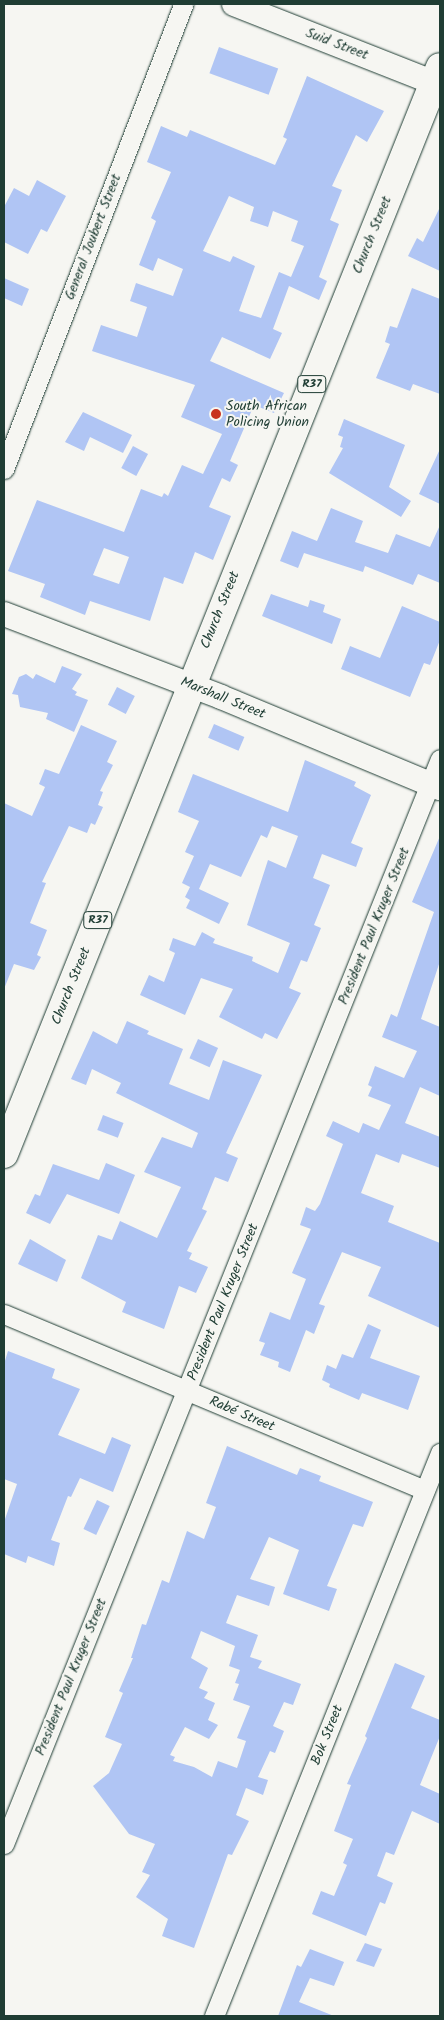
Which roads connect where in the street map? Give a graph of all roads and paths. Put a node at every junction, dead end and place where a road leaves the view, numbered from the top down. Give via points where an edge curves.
1 (183, 4) edge
2 (234, 4) edge
3 (438, 78) edge
4 (4, 469) edge
5 (4, 614) edge
6 (191, 686) junction
7 (440, 759) edge
8 (436, 786) edge
9 (4, 1154) edge
10 (4, 1314) edge
11 (187, 1392) junction
12 (440, 1453) edge
13 (425, 1490) junction
14 (5, 1840) edge
15 (214, 2016) edge

1 - 4 street, General Joubert Street
2 - 3 street, Suid Street
3 - 6 main road, Church Street / R37
5 - 6 street, Marshall Street
6 - 8 street, Marshall Street
6 - 9 main road, Church Street / R37
7 - 8 street, President Paul Kruger Street
8 - 11 street, President Paul Kruger Street
10 - 11 street, Rabé Street
11 - 13 street, Rabé Street
11 - 14 street, President Paul Kruger Street
12 - 13 street, Bok Street
13 - 15 street, Bok Street

